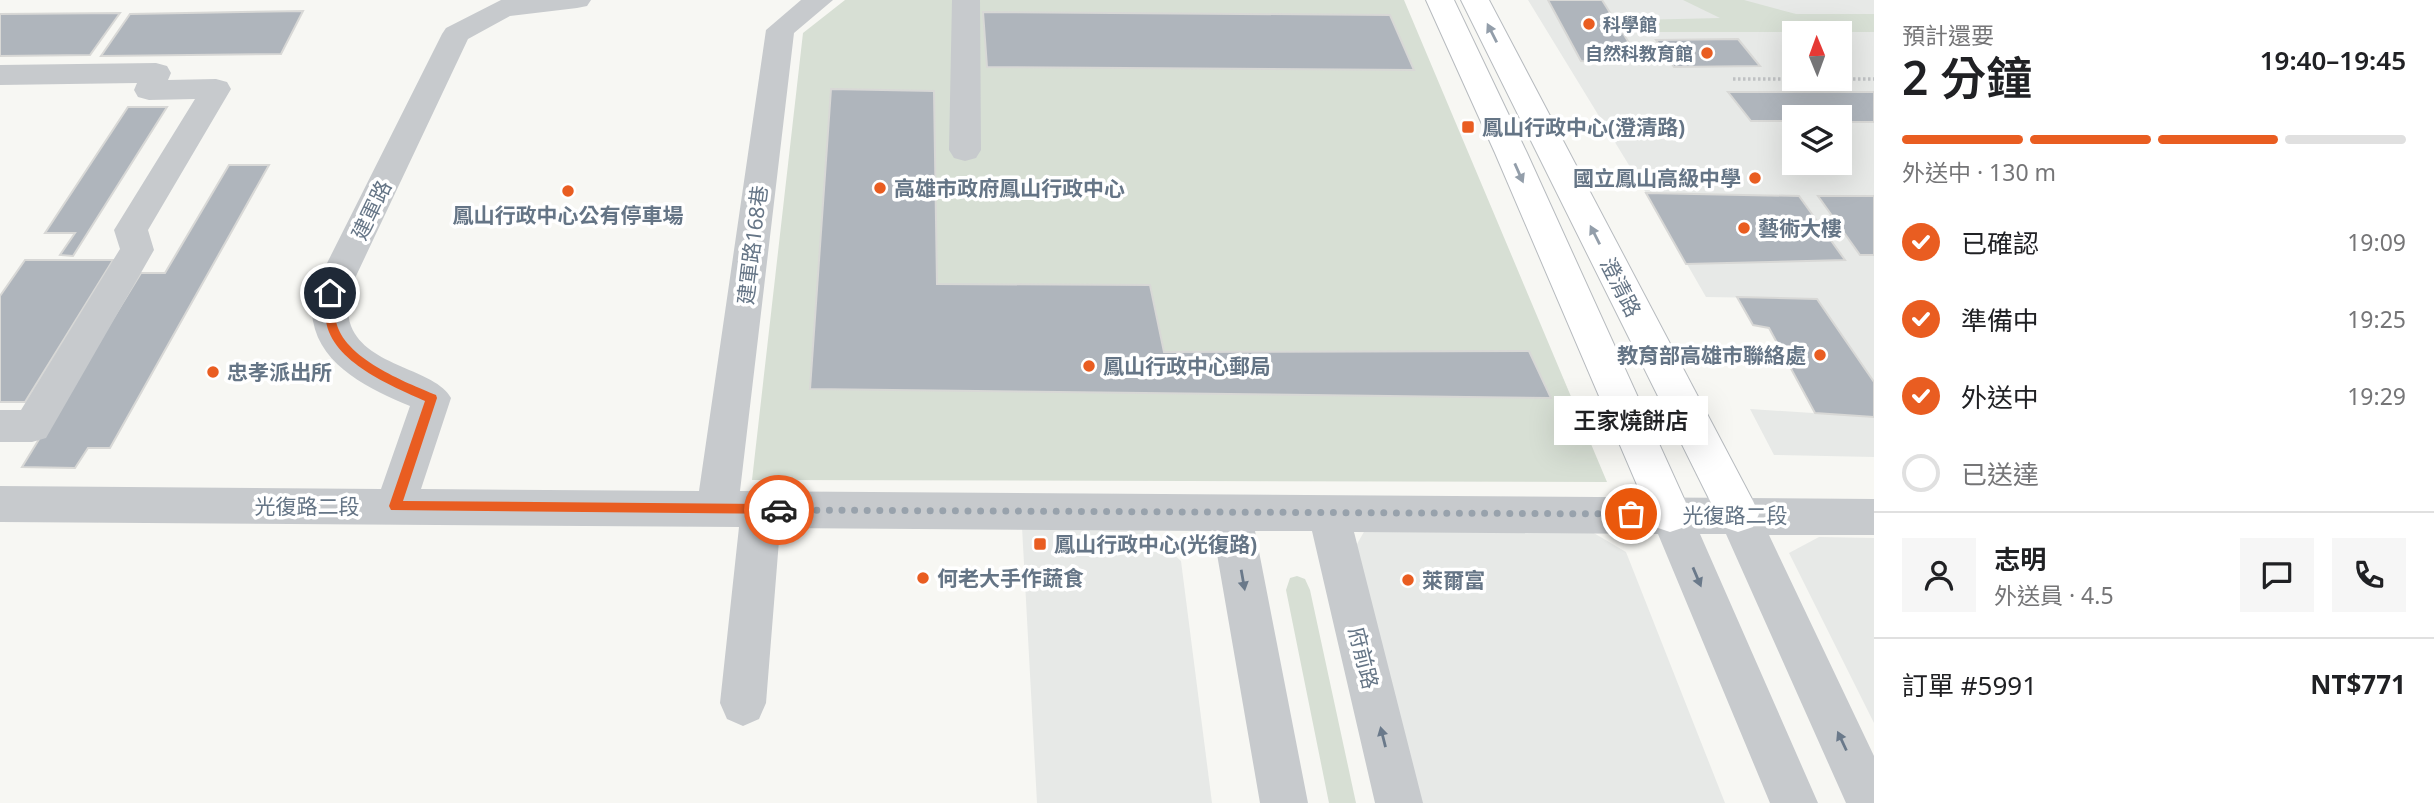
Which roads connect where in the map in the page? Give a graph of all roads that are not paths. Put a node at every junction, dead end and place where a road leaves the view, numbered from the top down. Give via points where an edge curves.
1 (577, 0) edge
2 (819, 0) edge
3 (966, 0) edge
4 (1440, 0) edge
5 (1475, 0) edge
6 (0, 75) edge
7 (965, 150) dead end
8 (0, 426) edge
9 (0, 504) edge
10 (395, 506) junction
11 (717, 509) junction
12 (761, 510) junction
13 (1231, 513) junction
14 (1329, 513) junction
15 (1670, 514) junction
16 (1738, 514) junction
17 (1874, 517) edge
18 (743, 703) dead end
19 (1283, 803) edge
20 (1399, 803) edge
21 (1794, 803) edge
22 (1871, 803) edge

1 - 10 street, 建軍路 via 503,8 456,34 330,293 331,323 344,348 386,379 432,398
2 - 11 street, 建軍路168巷 via 780,30
3 - 7 street
4 -> 15 main road
16 -> 5 main road, 澄清路
6 - 8 street via 156,73 149,90 216,89 131,230 136,250 33,426
9 - 10 street, 光復路二段
10 - 11 street, 光復路二段
11 - 12 street, 光復路二段
12 - 13 street, 光復路二段
12 - 18 street
13 - 14 street, 光復路二段
13 -> 19 street
14 - 15 street, 光復路二段
20 -> 14 street, 府前路
15 - 16 street, 光復路二段
15 -> 21 street
16 - 17 street, 光復路二段
22 -> 16 street, 澄清路

